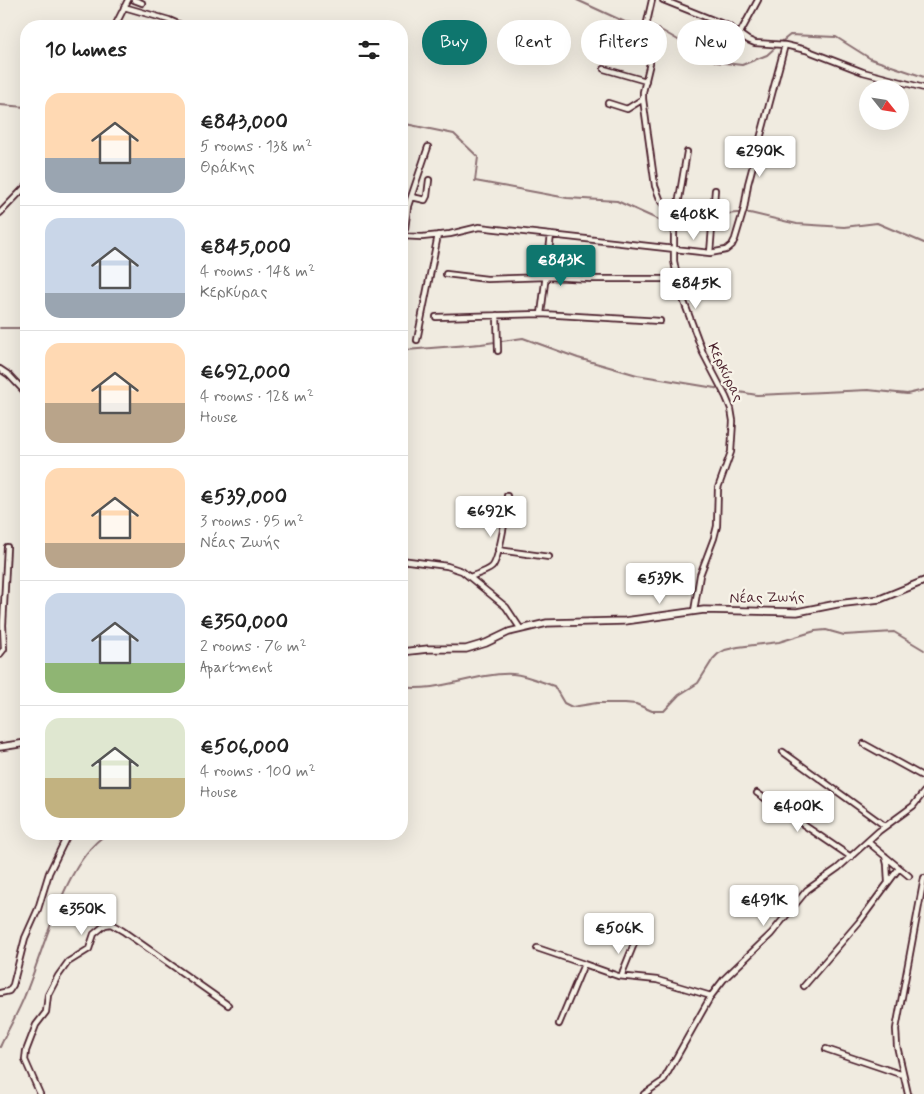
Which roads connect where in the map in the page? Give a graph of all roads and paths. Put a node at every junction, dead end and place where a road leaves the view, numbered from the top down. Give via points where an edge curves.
1 (128, 0) edge
2 (134, 0) edge
3 (652, 0) edge
4 (663, 0) edge
5 (758, 0) edge
6 (142, 3) dead end
7 (124, 7) junction
8 (118, 20) edge
9 (169, 20) edge
10 (647, 20) edge
11 (713, 20) edge
12 (745, 24) edge
13 (745, 37) edge
14 (785, 45) junction
15 (650, 65) edge
16 (604, 69) dead end
17 (646, 81) junction
18 (924, 88) edge
19 (643, 99) junction
20 (608, 103) dead end
21 (428, 147) dead end
22 (687, 152) dead end
23 (429, 180) dead end
24 (715, 190) dead end
25 (20, 192) edge
26 (412, 197) junction
27 (408, 206) edge
28 (0, 213) edge
29 (674, 216) junction
30 (438, 235) junction
31 (551, 235) junction
32 (408, 236) edge
33 (674, 248) junction
34 (710, 253) junction
35 (446, 274) dead end
36 (546, 277) junction
37 (678, 279) junction
38 (541, 314) junction
39 (497, 315) junction
40 (436, 317) dead end
41 (660, 321) dead end
42 (417, 340) dead end
43 (498, 351) dead end
44 (0, 369) edge
45 (20, 387) edge
46 (507, 496) dead end
47 (7, 547) dead end
48 (498, 550) junction
49 (549, 557) dead end
50 (408, 561) edge
51 (470, 577) junction
52 (924, 581) edge
53 (694, 611) junction
54 (520, 628) junction
55 (408, 651) edge
56 (0, 654) edge
57 (20, 744) edge
58 (864, 744) dead end
59 (0, 747) edge
60 (783, 752) dead end
61 (924, 778) edge
62 (924, 792) edge
63 (757, 793) dead end
64 (922, 801) edge
65 (886, 826) junction
66 (65, 840) edge
67 (868, 842) junction
68 (885, 856) junction
69 (851, 857) junction
70 (899, 868) junction
71 (909, 876) dead end
72 (924, 880) edge
73 (888, 882) junction
74 (636, 939) dead end
75 (537, 948) dead end
76 (584, 964) junction
77 (622, 976) junction
78 (804, 986) dead end
79 (0, 993) edge
80 (711, 996) junction
81 (228, 1005) dead end
82 (559, 1024) dead end
83 (826, 1050) dead end
84 (903, 1075) junction
85 (40, 1094) edge
86 (644, 1094) edge
87 (908, 1094) edge

1 - 7 street
2 - 6 street
3 - 10 street
4 - 11 street
5 - 12 street
7 - 8 street
7 - 9 street
13 - 14 street via 755,43
14 - 18 street via 863,72
14 - 34 street via 735,239 726,250
15 - 17 street
16 - 17 street
17 - 19 street
19 - 20 street via 628,109
19 - 29 street via 656,186 660,199
21 - 26 street
22 - 29 street, Κερκύρας
23 - 26 street via 425,200
24 - 34 street
25 - 28 street
26 - 27 street
29 - 33 street, Κερκύρας
30 - 31 street via 478,227
30 - 32 street
30 - 42 street
31 - 33 street
31 - 36 street
33 - 34 street
33 - 37 street, Κερκύρας
35 - 36 street via 474,279
36 - 37 street
36 - 38 street
37 - 53 street, Κερκύρας via 689,320 702,353 726,397 733,421 731,452 718,488 717,526 700,575
38 - 39 street
38 - 41 street
39 - 40 street
39 - 43 street
44 - 45 street
46 - 48 street
47 - 56 street via 4,649
48 - 49 street
48 - 51 street via 493,566
50 - 51 street via 447,566 462,570
51 - 54 street via 506,607
52 - 53 street, Νέας Ζωής via 880,599 797,612
53 - 54 street, Νέας Ζωής via 625,621 556,622
54 - 55 street, Νέας Ζωής via 466,649
57 - 59 street
58 - 61 street
60 - 65 street
62 - 64 street
63 - 69 street
64 - 65 street
65 - 67 street
66 - 79 street via 48,873 38,909 25,938 13,985 9,991
67 - 68 street
67 - 69 street
68 - 70 street
68 - 73 street
69 - 80 street via 803,894 771,934
70 - 71 street
70 - 73 street
72 - 84 street via 896,1029
73 - 78 street via 859,922
74 - 77 street
75 - 76 street
76 - 77 street
76 - 82 street
77 - 80 street via 657,980
80 - 86 street via 663,1081
81 - 85 street via 123,931 111,924 105,925 94,934 89,950 68,962 58,976 48,994 46,1012 36,1026 26,1051 25,1060
83 - 84 street
84 - 87 street

